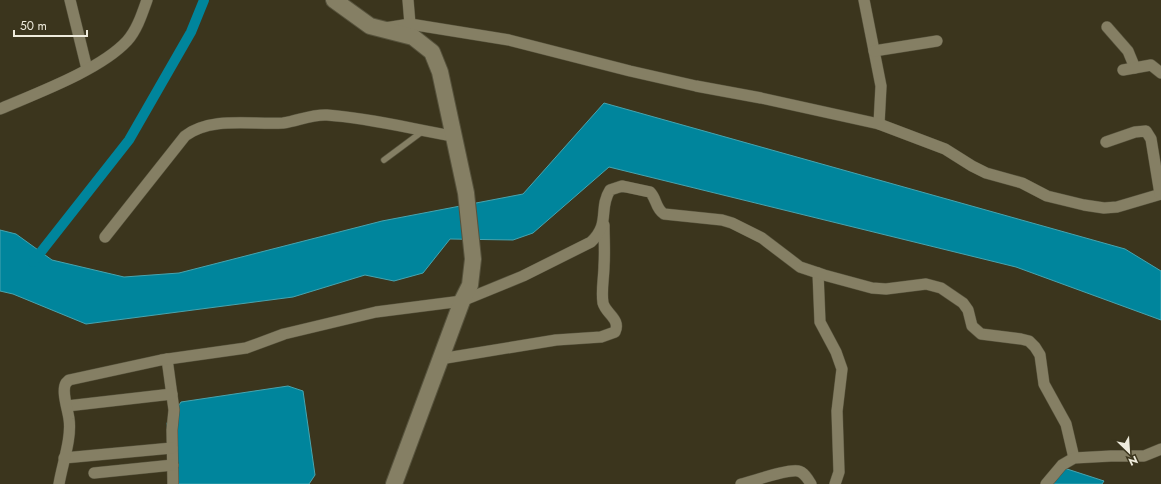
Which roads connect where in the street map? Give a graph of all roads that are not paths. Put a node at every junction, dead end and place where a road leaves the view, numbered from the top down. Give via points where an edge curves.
1 (70, 0) edge
2 (148, 0) edge
3 (334, 0) edge
4 (408, 0) edge
5 (864, 0) edge
6 (410, 24) junction
7 (1107, 27) dead end
8 (381, 29) junction
9 (937, 41) dead end
10 (874, 51) junction
11 (1135, 68) junction
12 (87, 69) junction
13 (1123, 70) dead end
14 (1161, 72) edge
15 (0, 109) edge
16 (879, 124) junction
17 (423, 131) junction
18 (454, 136) junction
19 (1106, 142) dead end
20 (384, 160) dead end
21 (1160, 194) edge
22 (604, 224) junction
23 (105, 237) dead end
24 (818, 274) junction
25 (462, 302) junction
26 (167, 359) junction
27 (440, 359) junction
28 (172, 394) junction
29 (67, 406) junction
30 (172, 448) junction
31 (1161, 449) edge
32 (64, 458) junction
33 (1074, 458) junction
34 (173, 465) junction
35 (94, 473) dead end
36 (58, 484) edge
37 (173, 484) edge
38 (394, 484) edge
39 (741, 484) edge
40 (811, 484) edge
41 (835, 484) edge
42 (1046, 484) edge

1 - 12 street
2 - 12 street via 128,40 113,54
3 - 8 main road via 370,26
4 - 6 street
5 - 10 street
6 - 8 street
6 - 16 street via 509,40 696,86
7 - 11 street via 1124,46
8 - 18 main road via 413,37 432,52 440,72
9 - 10 street
10 - 16 street via 881,86
11 - 13 street
11 - 14 street via 1151,65
12 - 15 street
16 - 21 street via 945,148 986,173 1022,183 1061,200 1104,208 1117,207
17 - 18 street
17 - 20 lane
17 - 23 street via 319,114 283,123 224,124 198,128 185,136
18 - 25 main road via 466,193 473,259 470,285
19 - 21 street via 1146,131 1151,138
22 - 24 street via 605,203 610,190 622,186 644,189 653,194 657,208 664,214 732,223 762,238 800,267
22 - 25 street via 591,242 523,276
22 - 27 street via 603,304 616,321 618,327 615,332 600,337 556,340
24 - 33 street via 872,288 934,284 963,303 968,310 972,326 981,334 1029,341 1040,355 1044,384 1066,424
24 - 41 street via 820,322 842,369 837,411 839,472
25 - 26 street via 376,312 291,332 246,348
25 - 27 main road
26 - 28 street
26 - 29 street via 69,380 64,385
27 - 38 main road
28 - 29 street
28 - 30 street
29 - 32 street via 70,422
30 - 32 street
30 - 34 street
31 - 33 street via 1144,456
32 - 36 street
33 - 42 street via 1062,465
34 - 35 street
34 - 37 street
39 - 40 street via 788,471 797,471 803,473

